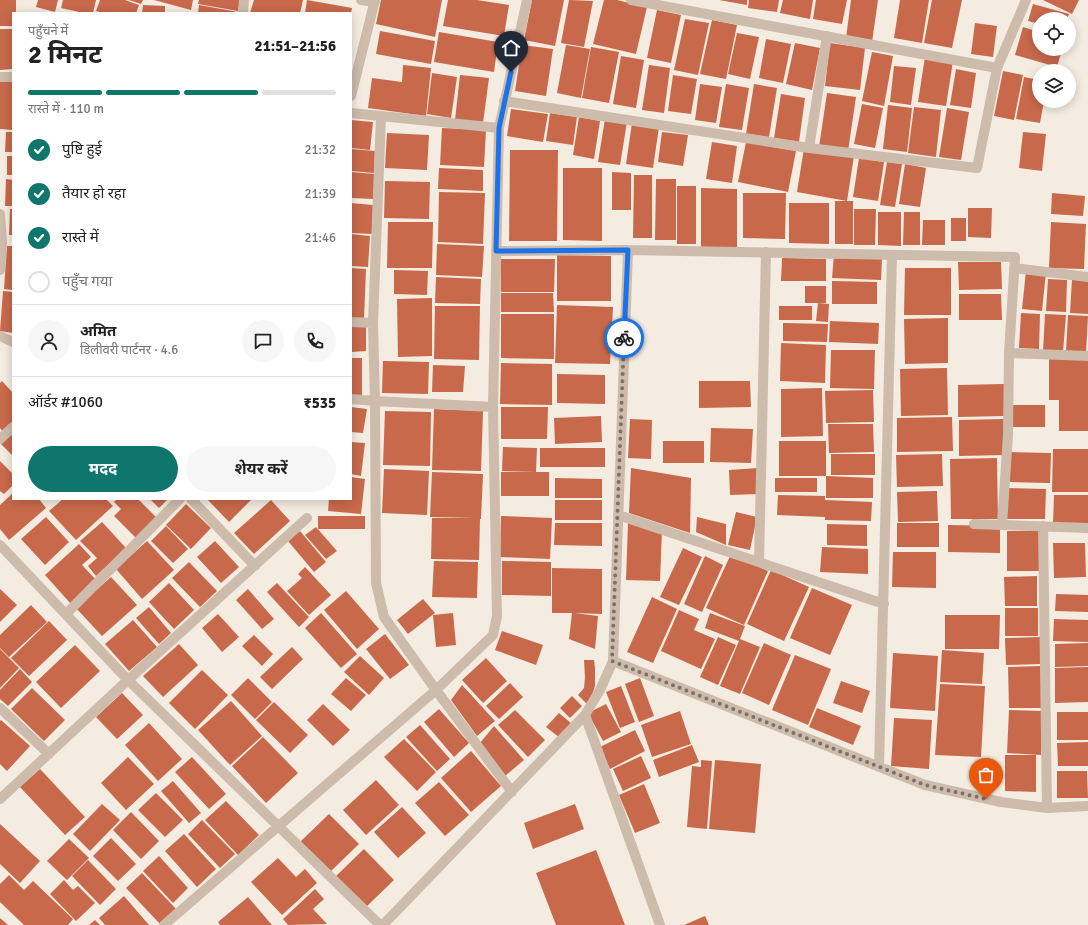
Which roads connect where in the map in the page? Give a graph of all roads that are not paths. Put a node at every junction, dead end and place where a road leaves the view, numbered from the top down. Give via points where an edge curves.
1 (244, 0) edge
2 (361, 0) edge
3 (527, 0) edge
4 (631, 0) edge
5 (1026, 0) edge
6 (375, 1) edge
7 (243, 12) edge
8 (827, 36) junction
9 (997, 68) junction
10 (0, 77) edge
11 (12, 77) edge
12 (352, 92) edge
13 (504, 101) junction
14 (352, 113) edge
15 (380, 116) junction
16 (499, 128) junction
17 (809, 148) junction
18 (0, 214) edge
19 (1, 242) edge
20 (12, 243) edge
21 (628, 250) junction
22 (496, 251) junction
23 (766, 252) junction
24 (892, 255) junction
25 (1014, 268) junction
26 (0, 270) edge
27 (1088, 277) edge
28 (352, 322) edge
29 (373, 323) junction
30 (0, 336) edge
31 (12, 342) edge
32 (1009, 353) junction
33 (1088, 356) edge
34 (352, 399) edge
35 (375, 401) junction
36 (493, 406) junction
37 (12, 427) edge
38 (0, 439) edge
39 (179, 500) edge
40 (192, 500) edge
41 (618, 515) junction
42 (307, 518) dead end
43 (974, 524) dead end
44 (1002, 525) junction
45 (1043, 526) junction
46 (1088, 528) edge
47 (0, 545) edge
48 (758, 562) junction
49 (255, 566) junction
50 (884, 604) junction
51 (66, 614) junction
52 (612, 661) junction
53 (128, 680) junction
54 (436, 690) junction
55 (0, 708) edge
56 (586, 715) junction
57 (50, 754) junction
58 (879, 766) junction
59 (512, 792) junction
60 (0, 799) edge
61 (1088, 806) edge
62 (1047, 808) junction
63 (278, 826) junction
64 (164, 925) edge
65 (382, 925) edge
66 (660, 925) edge

1 - 7 street
2 - 6 street
3 - 13 street
4 - 8 street
5 - 9 street
6 - 12 street
8 - 9 street
8 - 17 street
9 - 17 street via 977,168
10 - 11 street
13 - 16 street
13 - 17 street
14 - 15 street
15 - 16 street
15 - 29 street
16 - 22 street
18 - 19 street
19 - 20 street
19 - 26 street
21 - 22 street
21 - 23 street
21 - 41 street
22 - 36 street
23 - 24 street
23 - 48 street
24 - 25 street via 1014,257
24 - 50 street
25 - 27 street
25 - 32 street
28 - 29 street
29 - 35 street
30 - 31 street
32 - 33 street
32 - 44 street via 1008,435
34 - 35 street
35 - 36 street
35 - 54 street via 376,583 384,617
36 - 54 street via 497,616 493,635
37 - 38 street
39 - 51 street
40 - 49 street
41 - 48 street
41 - 52 street
42 - 49 street
43 - 44 street
44 - 45 street
45 - 46 street
45 - 62 street
47 - 51 street
48 - 50 street
49 - 53 street
50 - 58 street
51 - 53 street
52 - 56 street
52 - 58 street
53 - 57 street
53 - 63 street
54 - 59 street
54 - 63 street
55 - 57 street
56 - 59 street
56 - 66 street
57 - 60 street
58 - 62 street via 925,785 1001,802
59 - 65 street
61 - 62 street
63 - 64 street
63 - 65 street

